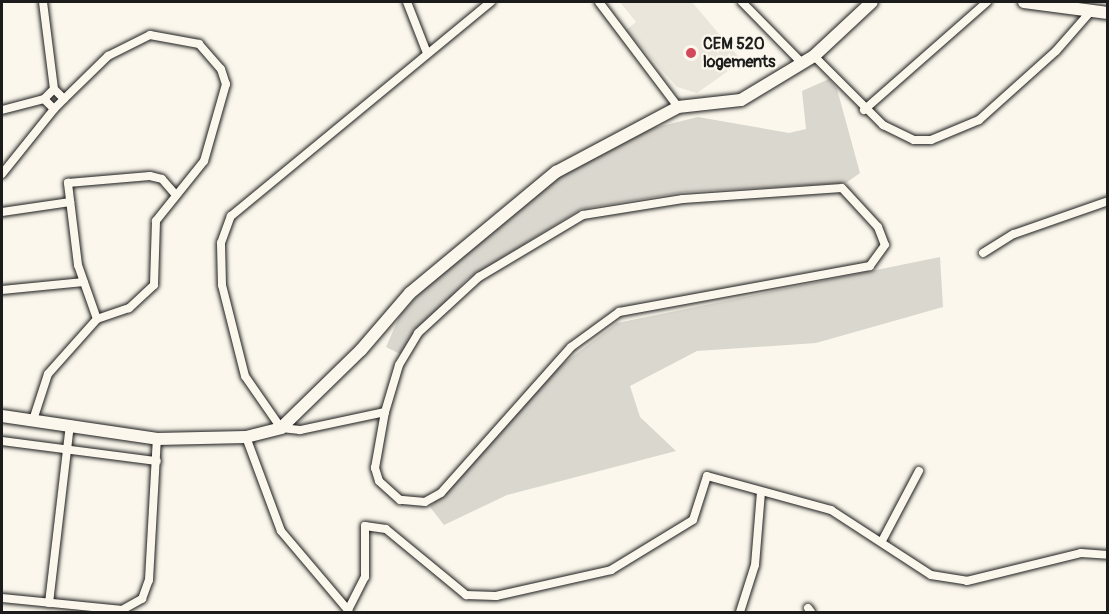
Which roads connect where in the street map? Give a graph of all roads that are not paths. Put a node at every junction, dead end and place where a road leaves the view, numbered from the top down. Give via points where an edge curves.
1 (43, 2) edge
2 (407, 2) edge
3 (491, 2) edge
4 (599, 2) edge
5 (742, 2) edge
6 (872, 2) edge
7 (987, 2) edge
8 (1024, 2) edge
9 (1090, 11) junction
10 (1107, 13) edge
11 (426, 53) junction
12 (814, 56) junction
13 (802, 63) junction
14 (54, 89) junction
15 (44, 99) junction
16 (64, 99) junction
17 (678, 107) junction
18 (54, 109) junction
19 (2, 110) edge
20 (864, 110) junction
21 (2, 174) edge
22 (176, 195) junction
23 (1107, 201) edge
24 (70, 202) junction
25 (2, 212) edge
26 (983, 253) dead end
27 (84, 282) junction
28 (2, 290) edge
29 (97, 319) junction
30 (385, 412) junction
31 (2, 416) edge
32 (34, 417) junction
33 (70, 424) junction
34 (281, 428) junction
35 (246, 437) junction
36 (157, 439) junction
37 (2, 441) edge
38 (66, 447) junction
39 (157, 461) junction
40 (919, 471) dead end
41 (761, 492) junction
42 (883, 539) junction
43 (1107, 555) edge
44 (2, 598) edge
45 (54, 606) edge
46 (740, 612) edge

1 - 14 street
2 - 11 street
3 - 11 street
4 - 17 street
5 - 13 street
6 - 12 street
7 - 20 street
8 - 9 street
9 - 10 street
9 - 20 street via 1056,51 955,134 914,140
11 - 34 street via 231,216 221,243 222,285 245,376
12 - 13 street
12 - 20 street
13 - 17 street via 741,100
14 - 15 street
14 - 16 street
15 - 18 street
15 - 19 street
16 - 18 street
16 - 22 street via 108,56 150,35 199,44 221,69 225,98 204,161
17 - 34 street via 556,172 457,250
18 - 21 street
22 - 24 street via 162,179 150,176 68,183
22 - 29 street via 156,221 154,285 129,308
23 - 26 street via 1014,234
24 - 25 street
24 - 27 street
27 - 28 street
27 - 29 street
29 - 32 street via 48,374
30 - 30 street via 399,365 418,333 479,277 584,215 683,199 842,188 884,237 880,256 870,266 619,312 571,347 441,492 425,502 400,500 379,481 375,468
30 - 34 street via 300,430
31 - 32 street
32 - 33 street
33 - 36 street
33 - 38 street
34 - 35 street
35 - 36 street
35 - 41 street via 281,531 348,610 365,577 366,526 386,529 466,595 496,596 611,570 693,520 707,476
36 - 39 street
37 - 38 street
38 - 39 street
38 - 45 street
39 - 45 street via 148,580 142,599 122,610
40 - 42 street
41 - 42 street via 831,510
41 - 46 street via 755,565
42 - 43 street via 911,566 967,581 1081,553
44 - 45 street

